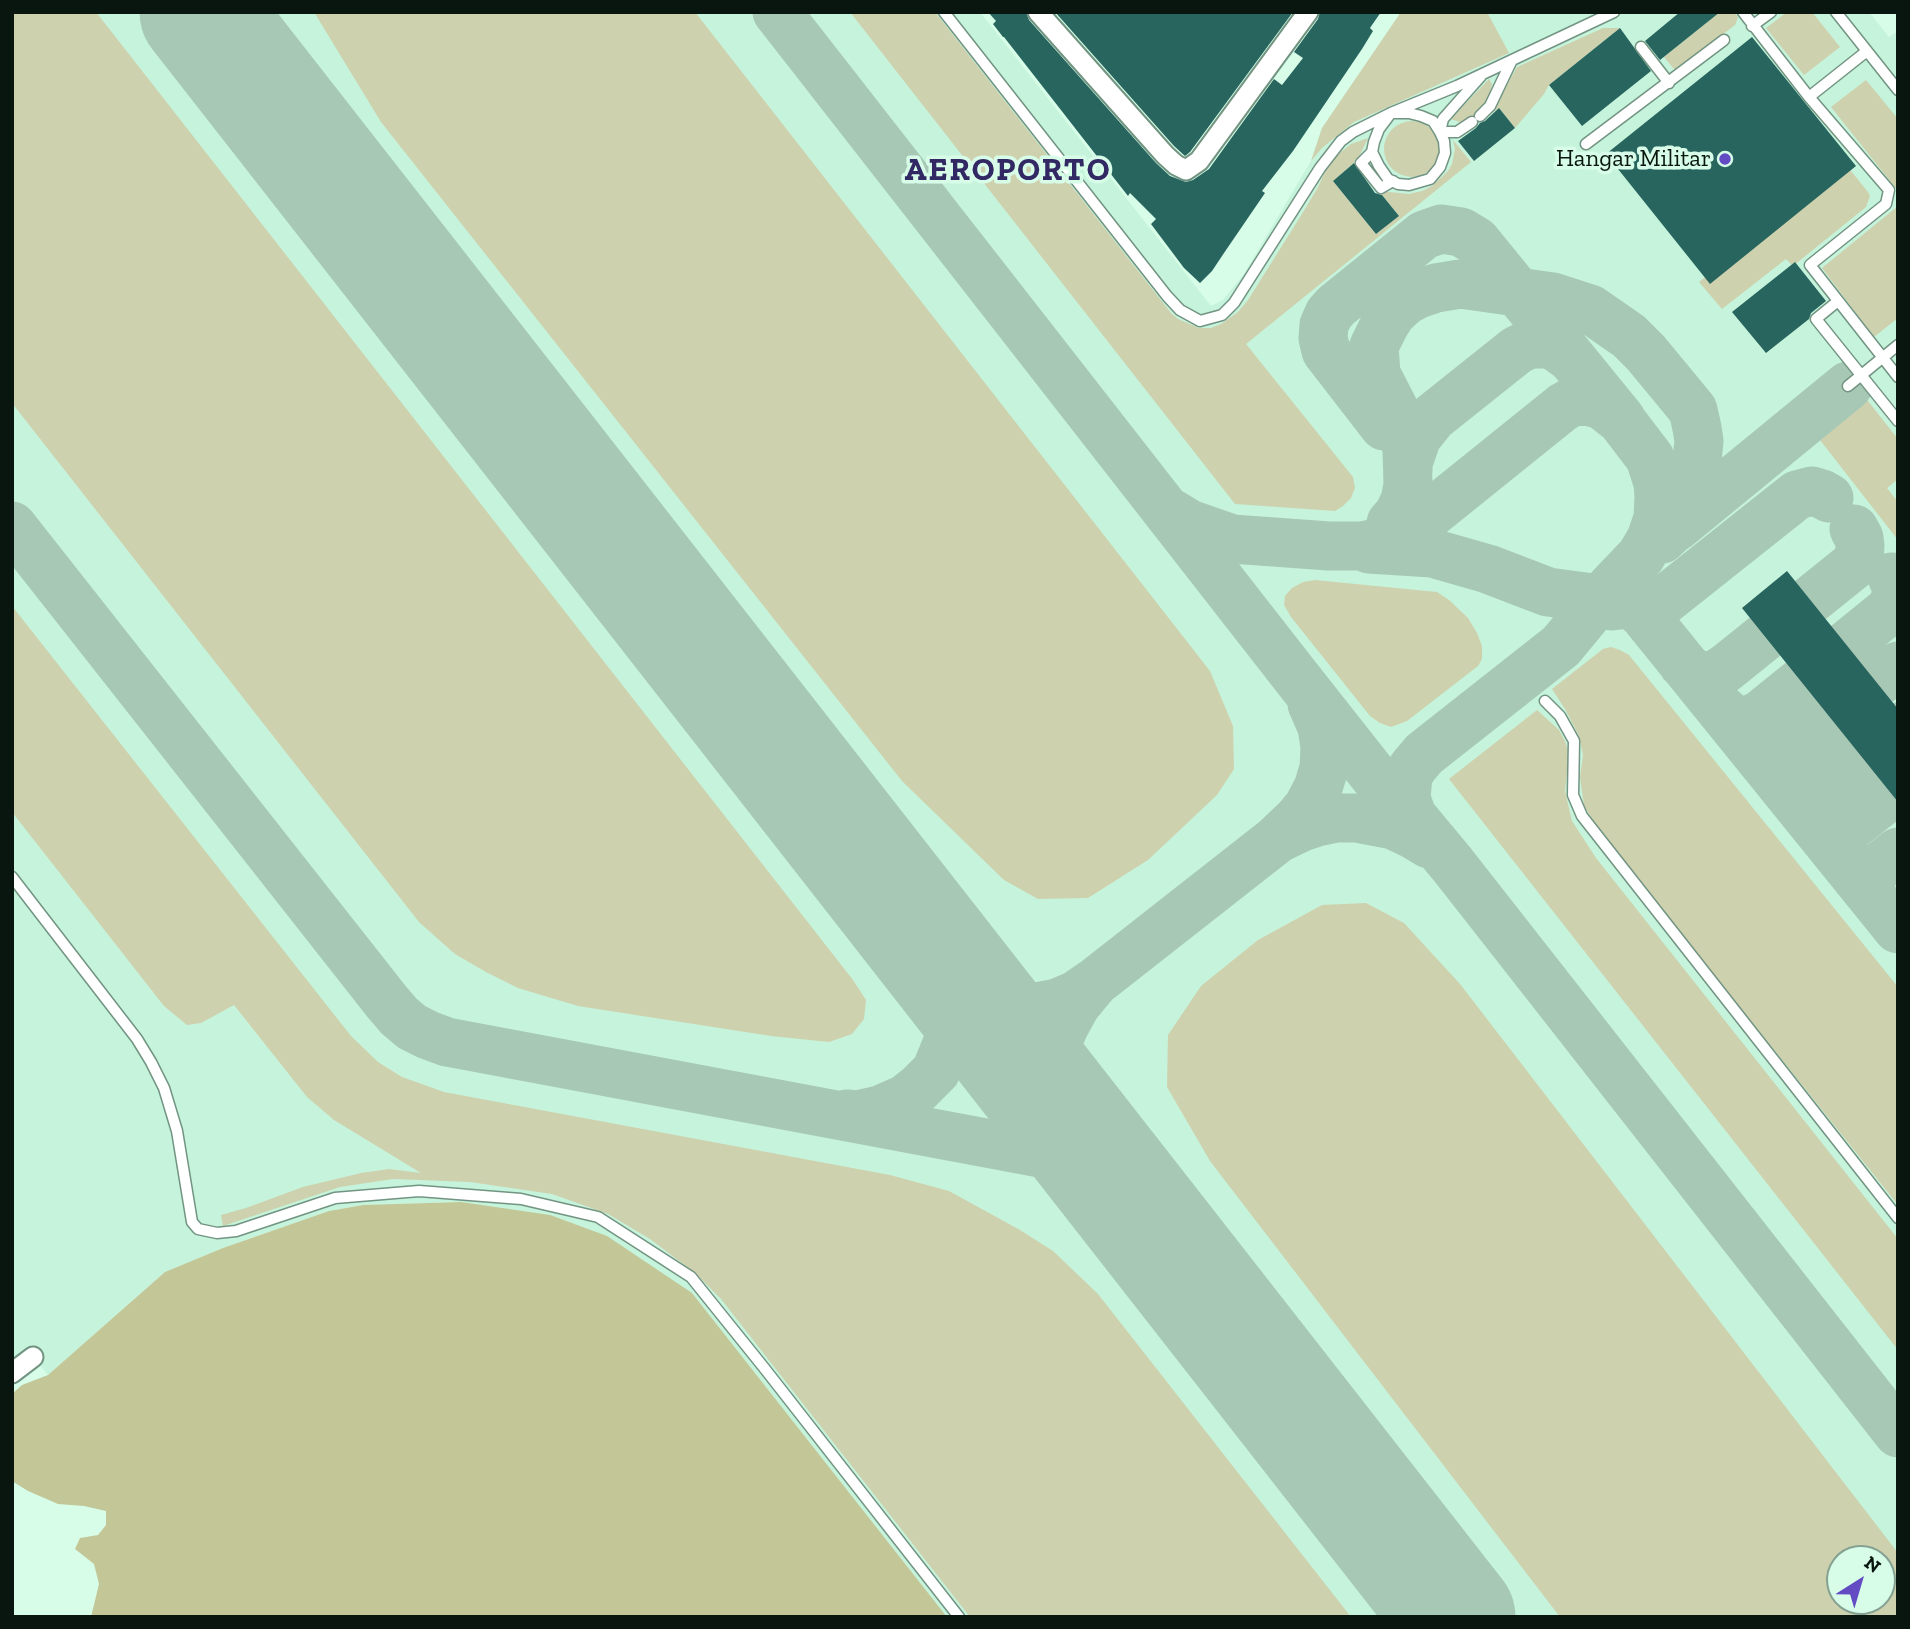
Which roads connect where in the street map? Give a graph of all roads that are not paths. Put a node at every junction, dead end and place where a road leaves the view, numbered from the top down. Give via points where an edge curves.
1 (944, 12) edge
2 (1038, 12) edge
3 (1615, 12) edge
4 (1743, 12) edge
5 (1771, 12) edge
6 (1836, 12) edge
7 (1305, 14) edge
8 (1752, 26) junction
9 (1724, 40) dead end
10 (1641, 47) dead end
11 (1867, 51) junction
12 (1512, 60) junction
13 (1484, 73) junction
14 (1668, 83) junction
15 (1898, 90) edge
16 (1809, 97) junction
17 (1391, 113) junction
18 (1440, 132) junction
19 (1587, 144) dead end
20 (1838, 301) junction
21 (1898, 345) edge
22 (1883, 358) junction
23 (1861, 376) junction
24 (1898, 377) edge
25 (1848, 386) dead end
26 (1898, 421) edge
27 (1545, 701) dead end
28 (12, 877) edge
29 (1898, 1218) edge
30 (33, 1357) dead end
31 (12, 1373) edge
32 (960, 1617) edge

1 - 17 lane via 1167,296 1200,321 1222,315 1234,303 1341,141
2 - 7 street via 1165,155 1186,170 1199,161
3 - 12 lane
4 - 8 lane
5 - 8 lane
6 - 11 lane
8 - 16 lane
9 - 14 lane
10 - 14 lane
11 - 15 lane
11 - 16 lane
12 - 13 lane
12 - 18 lane via 1490,106 1457,132
13 - 17 lane
13 - 18 lane via 1443,119
14 - 19 lane
16 - 20 lane via 1889,190 1886,204 1810,265
17 - 18 lane via 1421,116 1433,121
17 - 18 lane via 1379,130 1373,152 1393,181 1409,185 1430,179 1444,153
20 - 22 lane
20 - 23 lane via 1816,319
21 - 22 lane
22 - 23 lane
22 - 24 lane
23 - 25 lane
23 - 26 lane
27 - 29 lane via 1574,741 1573,795 1582,816
28 - 32 lane via 152,1062 177,1131 192,1222 198,1229 236,1231 335,1198 419,1191 521,1199 598,1217 691,1277
30 - 31 street

